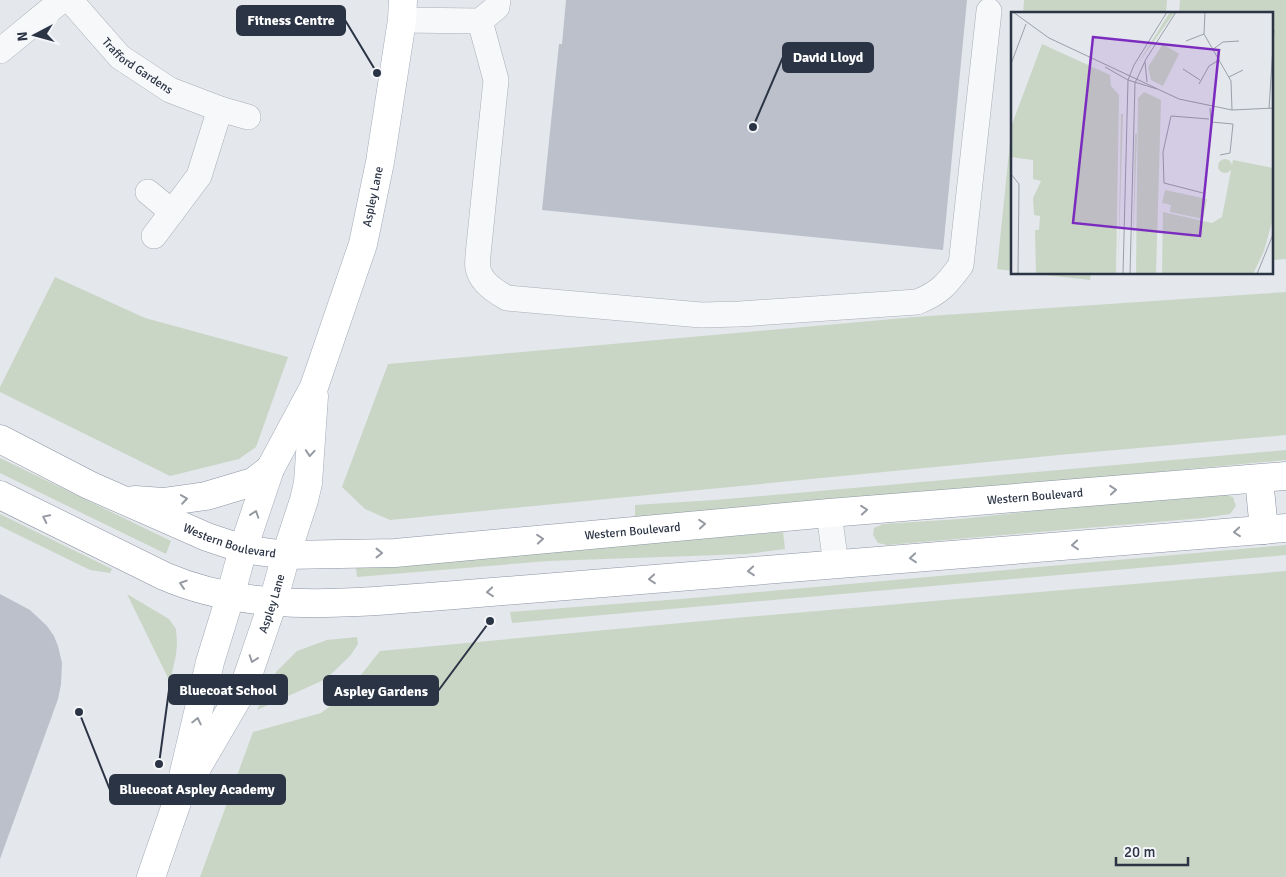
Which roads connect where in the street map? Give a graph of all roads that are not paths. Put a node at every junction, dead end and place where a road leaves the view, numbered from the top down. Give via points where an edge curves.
1 (62, 0) edge
2 (70, 0) edge
3 (498, 0) edge
4 (402, 10) edge
5 (989, 11) dead end
6 (480, 22) junction
7 (1, 48) edge
8 (220, 109) junction
9 (248, 117) dead end
10 (148, 192) dead end
11 (172, 212) junction
12 (154, 236) dead end
13 (314, 387) junction
14 (0, 439) edge
15 (270, 469) junction
16 (1286, 476) edge
17 (1259, 479) junction
18 (0, 495) edge
19 (118, 498) junction
20 (829, 513) junction
21 (1275, 529) edge
22 (243, 549) junction
23 (286, 554) junction
24 (836, 564) junction
25 (230, 597) junction
26 (273, 602) junction
27 (177, 802) junction
28 (150, 877) edge

1 - 7 street
2 - 8 street, Trafford Gardens via 120,57 170,90
3 - 6 street via 497,7
4 - 6 street
4 - 13 main road, Aspley Lane via 380,162 363,244
5 - 6 street via 961,265 948,283 930,297 917,302 701,315 507,298 485,282 478,270 478,255 496,80
8 - 9 street, Trafford Gardens
8 - 11 street via 199,176
10 - 11 street
11 - 12 street
13 - 15 main road, Aspley Lane
13 -> 23 main road, Aspley Lane via 308,483
14 - 19 main road, Western Boulevard
19 -> 15 main road via 164,502 206,496 253,482
22 -> 15 main road, Aspley Lane
16 - 17 main road, Western Boulevard
20 -> 17 main road, Western Boulevard
17 - 21 main road
25 -> 18 main road via 182,584
19 - 22 main road, Western Boulevard
23 -> 20 main road, Western Boulevard via 396,553
20 - 24 street
21 -> 24 main road
22 - 23 main road, Western Boulevard
22 - 25 main road, Aspley Lane
23 - 26 main road, Aspley Lane
24 -> 26 main road via 348,603
25 - 26 main road
27 -> 25 main road, Aspley Lane via 210,662
26 -> 27 main road, Aspley Lane via 244,687
27 - 28 main road, Aspley Lane

